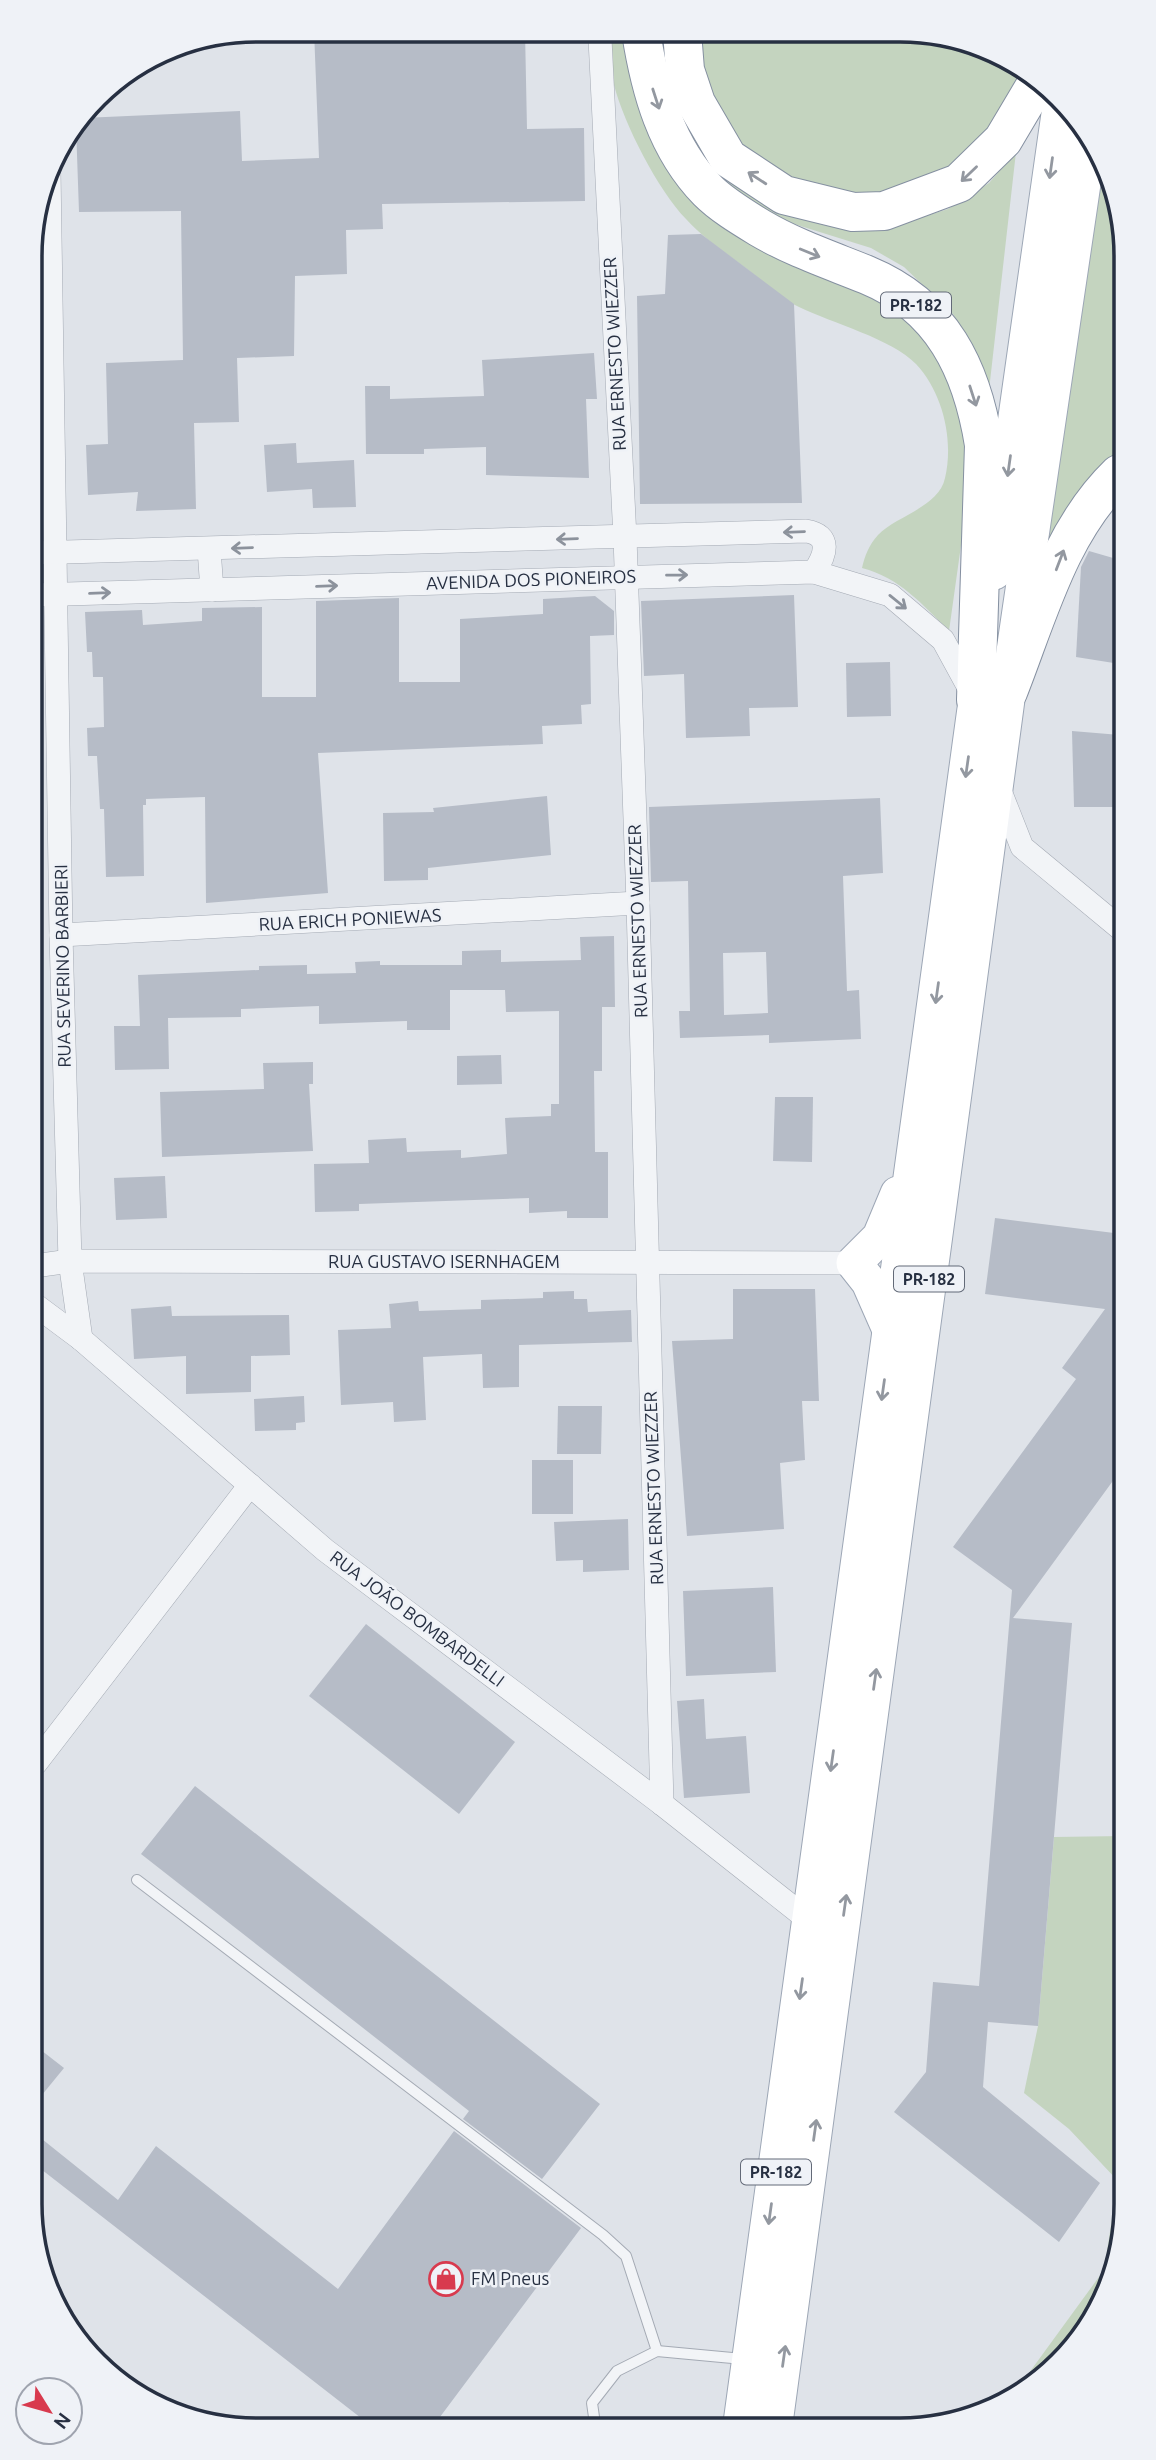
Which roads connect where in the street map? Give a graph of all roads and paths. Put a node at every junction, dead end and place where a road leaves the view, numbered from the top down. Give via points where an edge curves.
1 (600, 42) edge
2 (642, 42) edge
3 (683, 42) edge
4 (1033, 89) edge
5 (1059, 114) edge
6 (1087, 153) edge
7 (50, 199) edge
8 (1114, 480) edge
9 (625, 538) junction
10 (406, 544) junction
11 (209, 549) junction
12 (57, 553) junction
13 (42, 554) edge
14 (814, 572) junction
15 (626, 576) junction
16 (406, 584) junction
17 (212, 590) junction
18 (57, 595) junction
19 (42, 596) edge
20 (992, 696) junction
21 (996, 780) junction
22 (638, 903) junction
23 (1114, 923) edge
24 (61, 935) junction
25 (916, 1153) junction
26 (70, 1261) junction
27 (648, 1262) junction
28 (854, 1263) junction
29 (42, 1265) edge
30 (42, 1310) edge
31 (891, 1333) junction
32 (81, 1339) junction
33 (250, 1485) junction
34 (42, 1755) edge
35 (662, 1804) junction
36 (137, 1880) dead end
37 (810, 1921) junction
38 (657, 2351) junction
39 (750, 2360) junction
40 (594, 2418) edge
41 (742, 2418) edge
42 (776, 2418) edge

1 - 9 street, RUA ERNESTO WIEZZER
2 -> 20 highway, PR-182 via 646,70 665,128 710,193 770,234 896,290 916,305 958,355 979,414 984,446
4 -> 3 highway via 1003,140 959,183 884,211 853,212 784,195 728,158 696,103 685,70
5 -> 20 main road
6 - 20 main road, PR-182
7 - 12 street, RUA SEVERINO BARBIERI
20 -> 8 highway via 1066,543
9 -> 10 street
14 -> 9 street via 825,551 824,539 817,533
9 - 15 street, RUA ERNESTO WIEZZER
10 -> 11 street
10 - 16 street
11 - 12 street
11 - 17 street
12 - 13 street
12 - 18 street, RUA SEVERINO BARBIERI
15 -> 14 street, AVENIDA DOS PIONEIROS
14 -> 20 street, AVENIDA DOS PIONEIROS via 890,594 943,640
15 - 16 street, AVENIDA DOS PIONEIROS
15 - 22 street, RUA ERNESTO WIEZZER
17 -> 16 street, AVENIDA DOS PIONEIROS
18 -> 17 street, AVENIDA DOS PIONEIROS
18 - 19 street, AVENIDA DOS PIONEIROS
18 - 24 street, RUA SEVERINO BARBIERI
20 - 21 main road, PR-182
20 -> 25 main road, PR-182
21 - 23 street via 1022,847
42 -> 21 main road, PR-182
22 - 24 street, RUA ERICH PONIEWAS
22 - 27 street, RUA ERNESTO WIEZZER
24 - 26 street, RUA SEVERINO BARBIERI
25 - 28 main road via 880,1237
25 - 31 main road, PR-182
26 - 27 street, RUA GUSTAVO ISERNHAGEM
26 - 29 street, RUA GUSTAVO ISERNHAGEM
26 - 32 street, RUA SEVERINO BARBIERI
27 - 28 street, RUA GUSTAVO ISERNHAGEM
27 - 35 street, RUA ERNESTO WIEZZER
28 - 31 main road via 869,1282
30 - 32 street, RUA JOÃO BOMBARDELLI
31 -> 37 main road, PR-182
32 - 33 street, RUA JOÃO BOMBARDELLI
33 - 34 street
33 - 35 street, RUA JOÃO BOMBARDELLI via 326,1550
35 - 37 street, RUA JOÃO BOMBARDELLI
36 - 38 lane via 603,2235 626,2256
37 -> 39 main road, PR-182
38 - 39 lane
38 - 40 lane via 617,2371 592,2403
39 - 41 main road, PR-182

